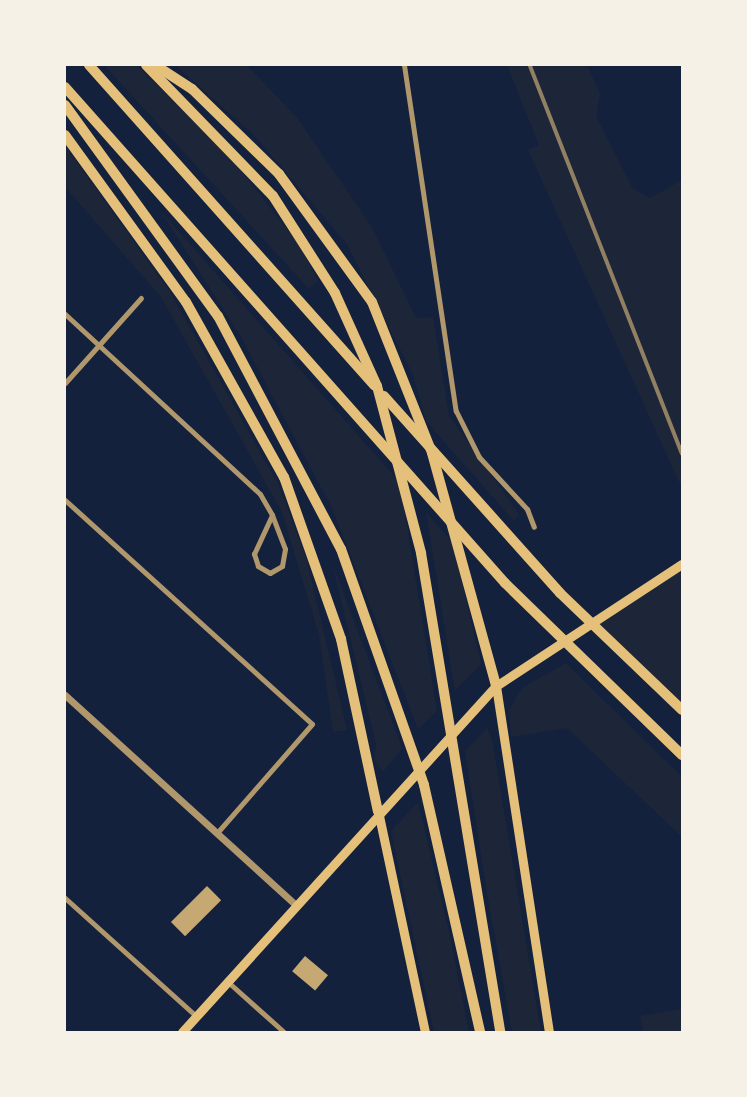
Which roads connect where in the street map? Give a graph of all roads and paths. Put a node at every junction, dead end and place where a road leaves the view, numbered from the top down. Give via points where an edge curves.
1 (89, 65) edge
2 (146, 65) edge
3 (155, 65) edge
4 (404, 65) edge
5 (65, 87) edge
6 (65, 105) edge
7 (65, 135) edge
8 (141, 298) dead end
9 (65, 314) edge
10 (99, 345) junction
11 (65, 383) edge
12 (65, 500) edge
13 (272, 514) junction
14 (534, 527) dead end
15 (682, 564) edge
16 (496, 686) junction
17 (65, 695) edge
18 (682, 710) edge
19 (682, 755) edge
20 (378, 811) junction
21 (217, 833) junction
22 (65, 898) edge
23 (296, 905) junction
24 (228, 982) junction
25 (196, 1016) junction
26 (182, 1032) edge
27 (284, 1032) edge
28 (425, 1032) edge
29 (481, 1032) edge
30 (500, 1032) edge
31 (549, 1032) edge

1 - 18 highway via 560,593
2 - 30 highway via 256,174 348,318 403,466
3 - 16 highway via 192,89 279,174 372,302 432,453
4 - 14 street via 456,411 479,457 527,509
5 - 19 highway via 339,396 612,692
6 - 29 highway via 185,265 274,411 351,573 405,721 435,821
7 - 20 highway via 186,302 284,477 341,639
8 - 10 street
9 - 10 street
10 - 11 street
10 - 13 street via 250,482
12 - 21 street via 312,724
13 - 13 street via 285,559 270,573 258,566 254,554
15 - 16 main road
16 - 20 main road
16 - 31 main road
17 - 21 street
20 - 23 main road
20 - 28 main road
21 - 23 street
22 - 25 street
23 - 24 main road
24 - 25 main road
24 - 27 street
25 - 26 main road

